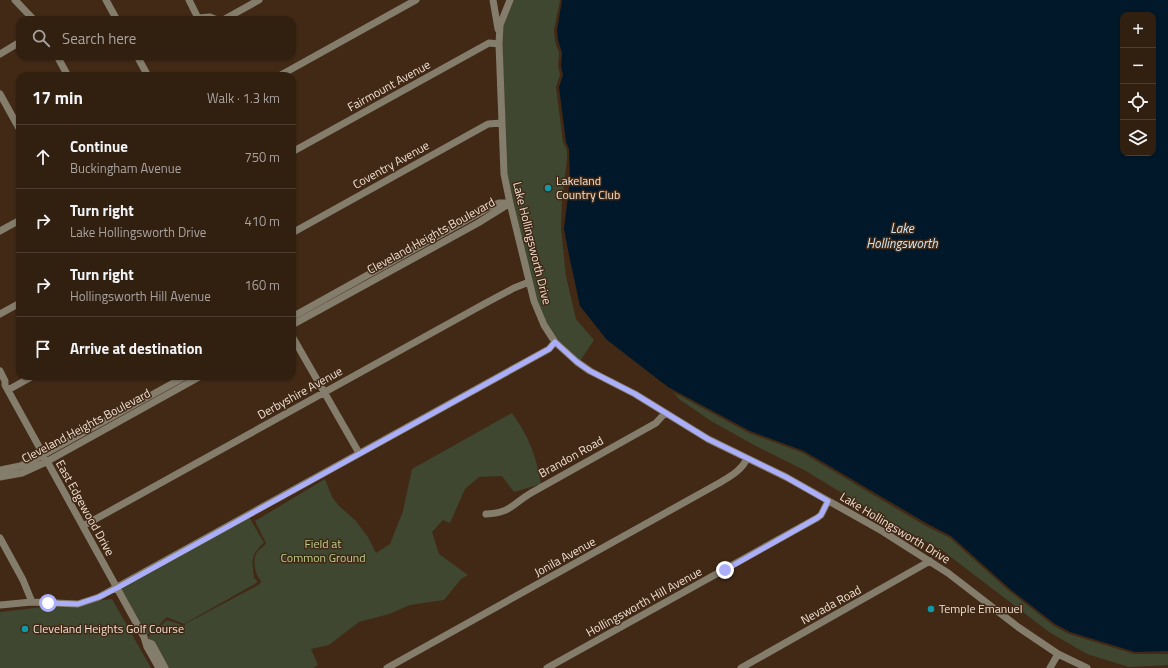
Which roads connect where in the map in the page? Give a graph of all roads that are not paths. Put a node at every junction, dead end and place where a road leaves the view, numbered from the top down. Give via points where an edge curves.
1 (15, 0) edge
2 (106, 0) edge
3 (189, 0) edge
4 (259, 0) edge
5 (416, 0) edge
6 (493, 0) edge
7 (501, 0) edge
8 (508, 3) edge
9 (30, 16) edge
10 (115, 16) edge
11 (197, 16) edge
12 (229, 16) edge
13 (499, 42) junction
14 (16, 44) edge
15 (0, 54) edge
16 (59, 60) edge
17 (139, 60) edge
18 (66, 72) edge
19 (146, 72) edge
20 (286, 72) edge
21 (0, 94) edge
22 (16, 123) edge
23 (502, 123) junction
24 (296, 150) edge
25 (510, 203) junction
26 (16, 222) edge
27 (0, 231) edge
28 (296, 231) edge
29 (398, 263) junction
30 (529, 282) junction
31 (16, 305) edge
32 (0, 314) edge
33 (296, 315) edge
34 (296, 323) edge
35 (555, 342) junction
36 (296, 343) edge
37 (0, 371) edge
38 (21, 380) edge
39 (181, 380) edge
40 (192, 380) edge
41 (4, 386) edge
42 (165, 392) junction
43 (323, 392) junction
44 (665, 413) junction
45 (359, 453) junction
46 (747, 458) junction
47 (44, 459) junction
48 (0, 470) edge
49 (0, 477) edge
50 (828, 501) junction
51 (486, 514) dead end
52 (83, 526) junction
53 (0, 538) edge
54 (930, 561) junction
55 (117, 588) junction
56 (32, 602) junction
57 (0, 605) edge
58 (147, 642) junction
59 (1058, 654) junction
60 (159, 668) edge
61 (165, 668) edge
62 (387, 668) edge
63 (547, 668) edge
64 (741, 668) edge
65 (1050, 668) edge
66 (1087, 668) edge

1 - 9 street
2 - 10 street
3 - 11 street
4 - 12 street
5 - 20 street
6 - 13 street
7 - 8 street
8 - 13 street, Lake Hollingsworth Drive via 500,25
13 - 23 street, Lake Hollingsworth Drive
13 - 24 street, Fairmount Avenue via 490,43
14 - 15 street
16 - 18 street
17 - 19 street
21 - 22 street
23 - 25 street, Lake Hollingsworth Drive via 504,174
23 - 28 street, Coventry Avenue via 488,124
25 - 29 street, Cleveland Heights Boulevard via 495,205
25 - 30 street, Lake Hollingsworth Drive
26 - 27 street
29 - 33 street, Cleveland Heights Boulevard
29 - 34 street, Cleveland Heights Boulevard
30 - 35 street, Lake Hollingsworth Drive via 539,315
30 - 43 street, Derbyshire Avenue via 502,294
31 - 32 street
35 - 44 street, Lake Hollingsworth Drive via 590,371
35 - 45 street via 549,349
36 - 43 street
37 - 41 street, East Edgewood Drive via 5,381
38 - 41 street
39 - 42 street, Cleveland Heights Boulevard
40 - 42 street, Cleveland Heights Boulevard
41 - 47 street, East Edgewood Drive
42 - 47 street, Cleveland Heights Boulevard
43 - 45 street
43 - 52 street, Derbyshire Avenue
44 - 46 street, Lake Hollingsworth Drive via 708,439
44 - 51 street, Brandon Road via 656,423 531,493 510,509 501,513
45 - 55 street
46 - 50 street, Lake Hollingsworth Drive
46 - 62 street, Jonila Avenue via 733,475
47 - 48 street, Cleveland Heights Boulevard
47 - 49 street, Cleveland Heights Boulevard via 22,473
47 - 52 street, East Edgewood Drive
50 - 54 street, Lake Hollingsworth Drive
50 - 63 street, Hollingsworth Hill Avenue via 817,518
52 - 55 street, East Edgewood Drive
53 - 56 street
54 - 59 street, Lake Hollingsworth Drive
54 - 64 street, Nevada Road
55 - 56 street via 78,604
55 - 58 street, East Edgewood Drive
56 - 57 street
58 - 60 street, East Edgewood Drive via 147,647
58 - 61 street, East Edgewood Drive via 152,644
59 - 65 street
59 - 66 street, Lake Hollingsworth Drive

